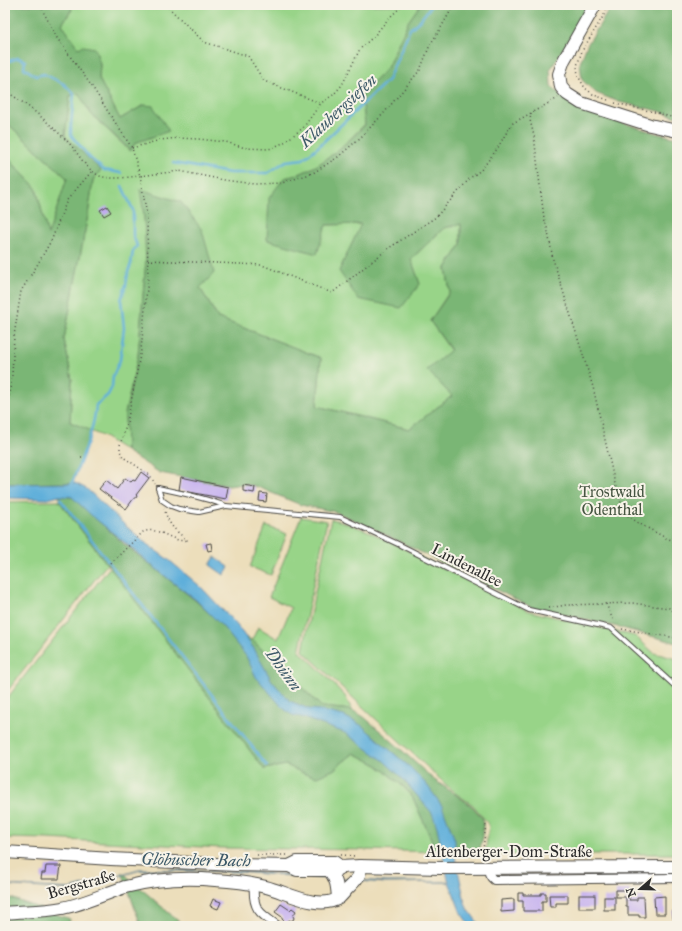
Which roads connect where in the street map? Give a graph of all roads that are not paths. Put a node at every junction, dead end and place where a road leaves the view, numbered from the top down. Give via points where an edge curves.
1 (595, 5) edge
2 (677, 131) edge
3 (226, 506) junction
4 (677, 688) edge
5 (5, 852) edge
6 (290, 866) junction
7 (360, 866) junction
8 (341, 867) junction
9 (677, 867) edge
10 (485, 868) junction
11 (328, 870) junction
12 (677, 878) edge
13 (254, 884) junction
14 (338, 898) junction
15 (5, 913) edge
16 (278, 926) edge

1 - 2 main road via 564,60 559,74 561,87 581,103
3 - 3 lane, Lindenallee via 199,512 186,511 170,506 162,500 158,488 212,500
3 - 4 lane, Lindenallee via 340,517 529,610 611,628
5 - 6 main road, Altenberger-Dom-Straße
6 - 8 main road, Altenberger-Dom-Straße via 297,862 334,862
6 - 11 main road, Altenberger-Dom-Straße via 297,870
7 - 8 main road, Altenberger-Dom-Straße
7 - 10 main road, Altenberger-Dom-Straße
7 - 14 main road via 359,876
8 - 11 main road, Altenberger-Dom-Straße
9 - 10 main road, Altenberger-Dom-Straße
10 - 12 street via 494,880
11 - 14 main road via 337,884
13 - 14 main road, Bergstraße via 311,901
13 - 15 main road, Bergstraße via 170,879 124,888 63,908
13 - 16 street via 255,906

